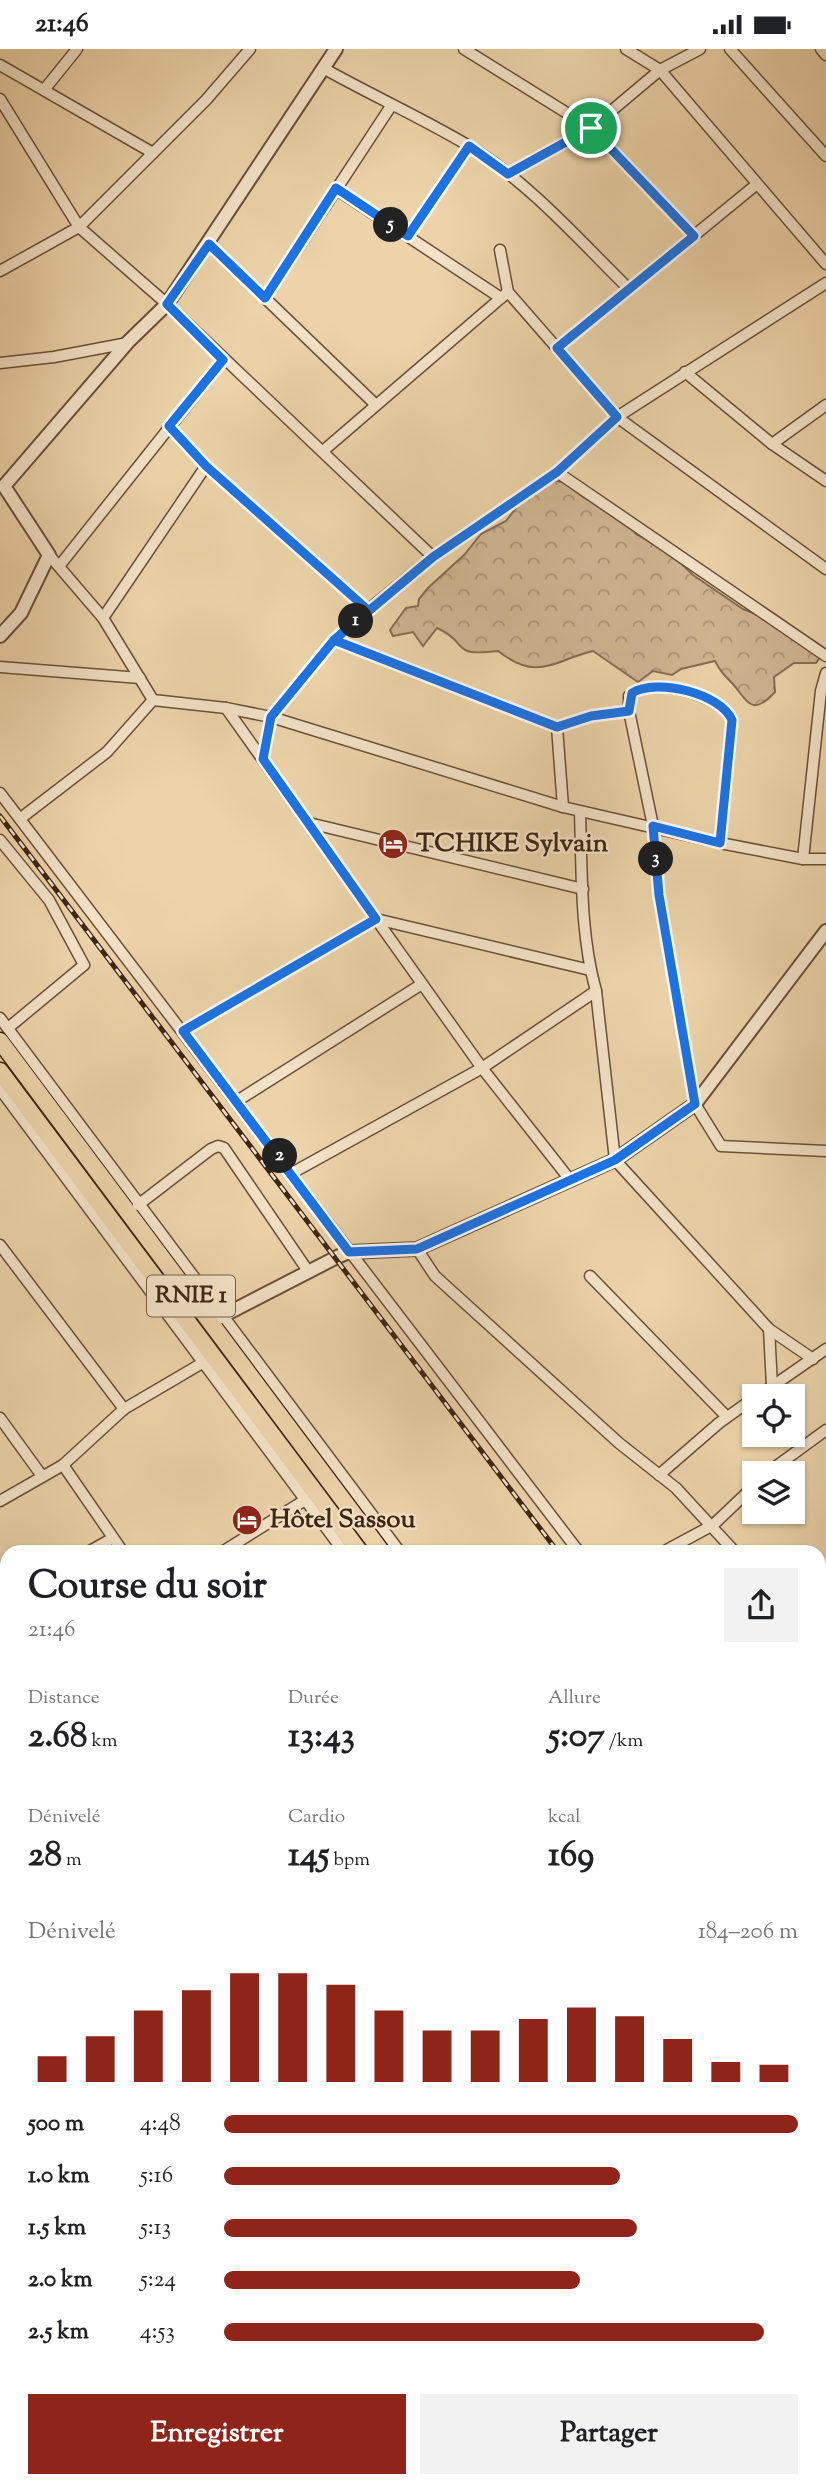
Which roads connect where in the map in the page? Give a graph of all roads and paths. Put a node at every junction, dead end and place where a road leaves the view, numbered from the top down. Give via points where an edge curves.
1 (77, 49) edge
2 (250, 49) edge
3 (336, 49) edge
4 (464, 49) edge
5 (626, 49) edge
6 (700, 49) edge
7 (730, 49) edge
8 (821, 49) edge
9 (826, 55) edge
10 (0, 65) edge
11 (323, 68) junction
12 (660, 70) junction
13 (44, 90) junction
14 (0, 99) edge
15 (391, 106) junction
16 (591, 128) junction
17 (469, 146) junction
18 (153, 153) junction
19 (826, 156) edge
20 (508, 174) junction
21 (757, 184) junction
22 (336, 188) junction
23 (79, 227) junction
24 (408, 236) junction
25 (694, 236) junction
26 (209, 244) junction
27 (500, 250) dead end
28 (826, 264) edge
29 (0, 271) edge
30 (826, 283) edge
31 (629, 289) junction
32 (505, 295) junction
33 (265, 298) junction
34 (167, 304) junction
35 (128, 342) junction
36 (557, 348) junction
37 (223, 360) junction
38 (0, 363) edge
39 (685, 372) junction
40 (376, 405) junction
41 (826, 405) edge
42 (617, 417) junction
43 (169, 426) junction
44 (772, 444) junction
45 (323, 451) junction
46 (206, 466) junction
47 (557, 472) junction
48 (826, 481) edge
49 (1, 486) edge
50 (49, 555) junction
51 (433, 557) junction
52 (60, 565) junction
53 (826, 569) edge
54 (368, 610) junction
55 (103, 618) junction
56 (0, 636) edge
57 (334, 640) junction
58 (826, 656) edge
59 (0, 667) edge
60 (826, 673) edge
61 (140, 678) junction
62 (152, 700) junction
63 (226, 708) junction
64 (629, 711) junction
65 (271, 717) junction
66 (557, 727) junction
67 (263, 759) junction
68 (826, 767) edge
69 (812, 770) junction
70 (0, 793) edge
71 (563, 807) junction
72 (580, 812) junction
73 (21, 818) junction
74 (309, 823) junction
75 (653, 826) junction
76 (0, 840) edge
77 (720, 843) junction
78 (803, 859) junction
79 (826, 859) edge
80 (583, 889) junction
81 (376, 919) junction
82 (826, 931) edge
83 (590, 970) junction
84 (422, 984) junction
85 (596, 991) junction
86 (0, 1018) edge
87 (183, 1031) junction
88 (4, 1034) edge
89 (482, 1068) junction
90 (0, 1071) edge
91 (0, 1089) edge
92 (237, 1101) junction
93 (695, 1104) junction
94 (826, 1151) edge
95 (615, 1160) junction
96 (292, 1173) junction
97 (571, 1181) junction
98 (138, 1205) junction
99 (0, 1245) edge
100 (417, 1249) junction
101 (349, 1252) junction
102 (308, 1271) junction
103 (590, 1276) dead end
104 (216, 1320) junction
105 (769, 1329) junction
106 (826, 1349) edge
107 (813, 1359) junction
108 (204, 1362) junction
109 (772, 1384) edge
110 (776, 1384) edge
111 (742, 1407) edge
112 (124, 1409) junction
113 (727, 1417) junction
114 (0, 1418) edge
115 (826, 1430) edge
116 (805, 1443) edge
117 (799, 1447) edge
118 (782, 1461) edge
119 (63, 1465) junction
120 (659, 1475) junction
121 (42, 1476) junction
122 (742, 1497) edge
123 (305, 1500) junction
124 (0, 1501) edge
125 (713, 1525) junction
126 (113, 1538) junction
127 (100, 1545) edge
128 (118, 1545) edge
129 (236, 1545) edge
130 (339, 1545) edge
131 (355, 1545) edge
132 (377, 1545) edge
133 (394, 1545) edge
134 (574, 1545) edge
135 (676, 1545) edge
136 (729, 1545) edge

1 - 13 street
2 - 18 street
3 - 11 street
4 - 16 street
5 - 12 street
6 - 12 street
7 - 19 street
8 - 9 street
10 - 13 street
11 - 15 street
11 - 26 street
12 - 16 street
12 - 21 street
13 - 18 street
14 - 23 street
15 - 17 street
15 - 22 street
16 - 20 street
16 - 25 street
17 - 20 street
17 - 24 street
18 - 23 street
20 - 31 street
21 - 25 street
21 - 28 street
22 - 24 street
22 - 33 street
23 - 29 street
23 - 34 street
24 - 32 street
25 - 31 street
26 - 33 street
26 - 34 street
27 - 32 street
30 - 39 street
31 - 36 street
32 - 36 street
32 - 40 street
33 - 40 street
34 - 35 street
34 - 37 street
35 - 38 street
35 - 49 street
36 - 42 street
37 - 43 street
37 - 45 street
39 - 42 street
39 - 44 street
40 - 45 street
41 - 44 street
42 - 47 street
42 - 53 street
43 - 46 street
43 - 52 street
44 - 48 street
45 - 51 street
46 - 54 street
46 - 55 street
47 - 51 street
47 - 58 street
49 - 50 street
50 - 52 street
50 - 56 street via 21,613
51 - 54 street
52 - 55 street
54 - 57 street
55 - 61 street
57 - 65 street
57 - 66 street
59 - 61 street
60 - 69 street
61 - 62 street
62 - 63 street
62 - 73 street via 107,752
63 - 65 street
63 - 67 street
64 - 66 street
64 - 75 street
64 - 77 street via 632,693 663,688 707,697 729,713
65 - 67 street
65 - 71 street
66 - 71 street
67 - 74 street
68 - 69 street
69 - 78 street
70 - 73 street
71 - 72 street
72 - 75 street
72 - 80 street
73 - 87 street
74 - 80 street
74 - 81 street
75 - 77 street
75 - 93 street via 659,895
76 - 88 street via 49,900 83,965
77 - 78 street
78 - 79 street
80 - 83 street
81 - 83 street
81 - 84 street
81 - 87 street
82 - 93 street
83 - 85 street
84 - 89 street
84 - 92 street
85 - 89 street
85 - 95 street
86 - 88 street
87 - 92 street
88 - 98 street
88 - 104 highway, RNIE 1
89 - 96 street
89 - 97 street
90 - 131 highway, RNIE 1
91 - 108 street
92 - 96 street
93 - 94 street via 721,1146
93 - 95 street
95 - 97 street
95 - 105 street
96 - 101 street
97 - 100 street
98 - 102 street via 211,1149 225,1148
98 - 104 street
99 - 112 street
100 - 101 street
100 - 120 street via 435,1276
101 - 102 street
101 - 134 street
102 - 104 street
103 - 113 street
104 - 132 highway, RNIE 1
104 - 133 street
105 - 107 street
105 - 109 street
106 - 107 street
107 - 110 street
108 - 112 street
108 - 123 street
111 - 113 street
112 - 119 street
113 - 120 street
114 - 121 street
115 - 116 street
117 - 118 street
119 - 121 street
119 - 126 street
120 - 125 street
121 - 124 street
122 - 125 street
123 - 129 street
123 - 130 street
125 - 135 street
125 - 136 street
126 - 127 street
126 - 128 street

